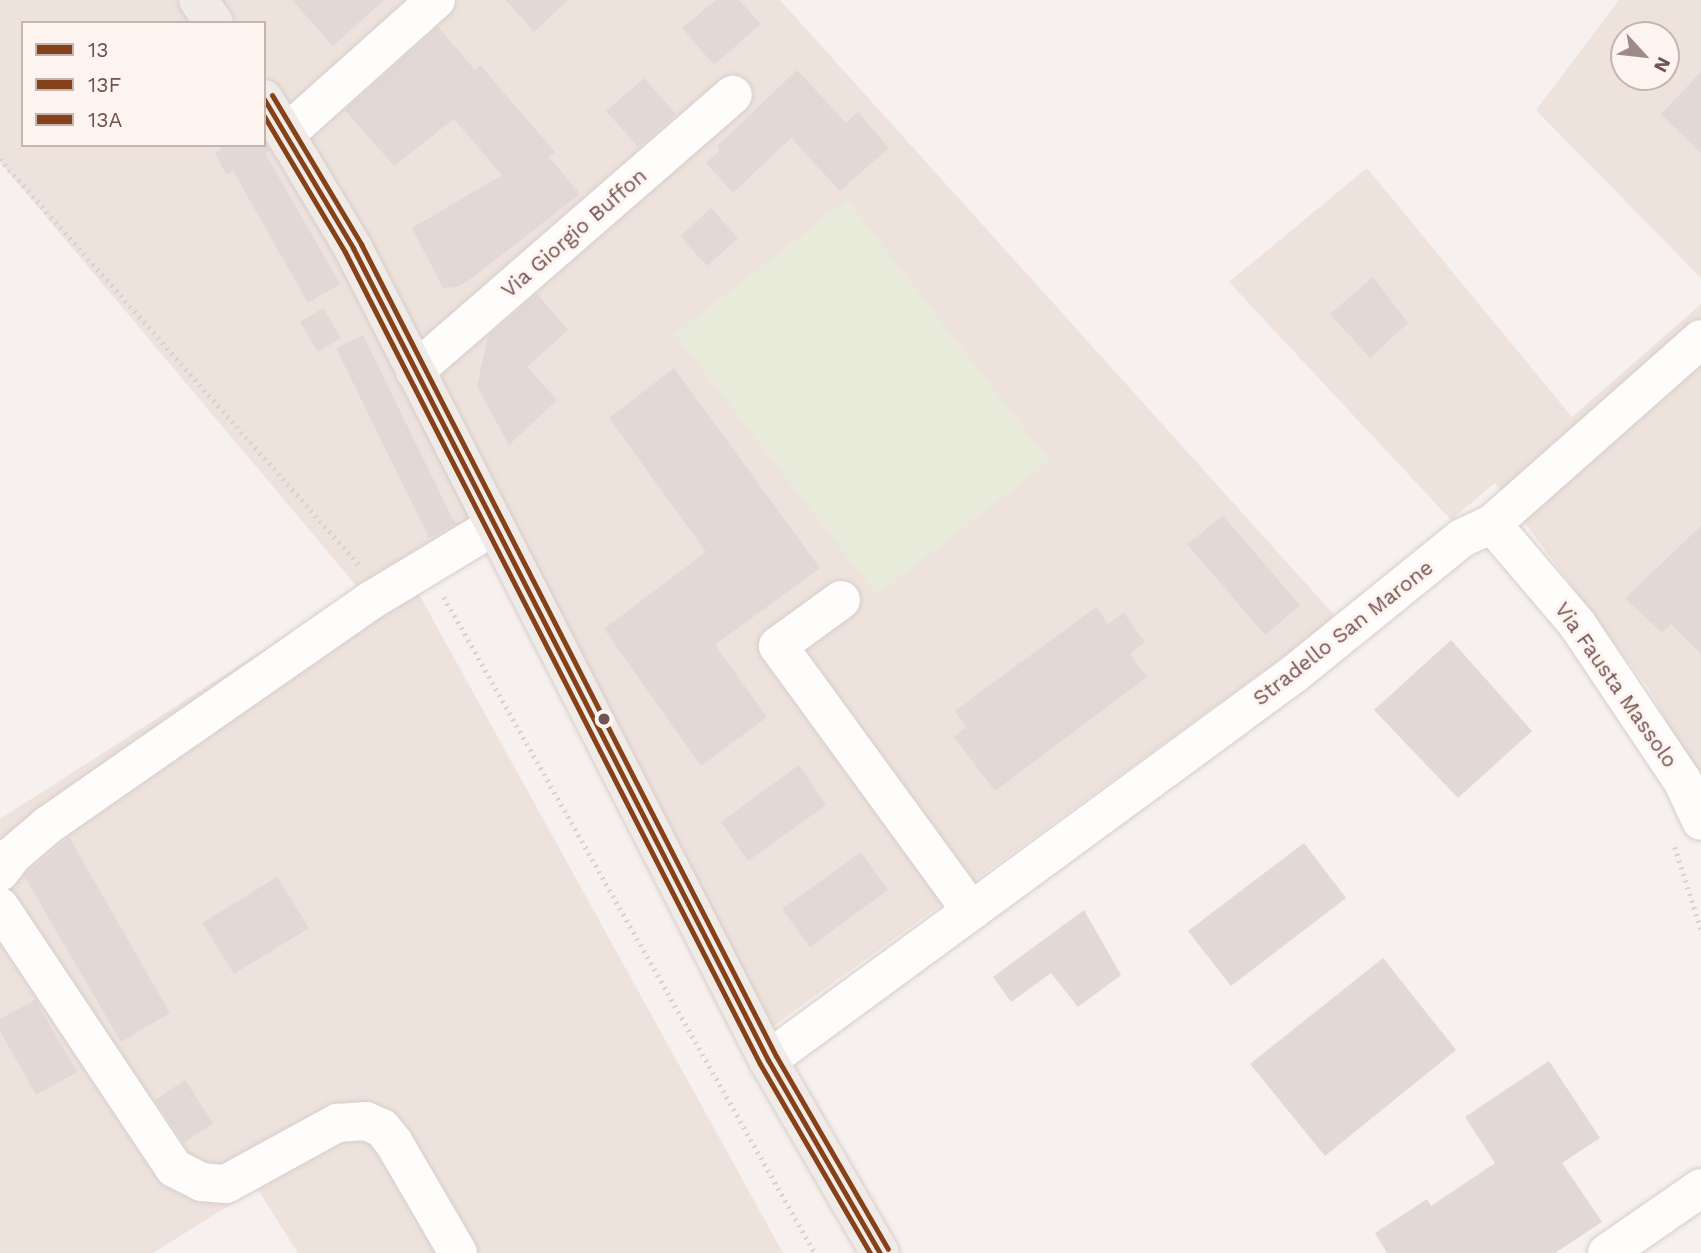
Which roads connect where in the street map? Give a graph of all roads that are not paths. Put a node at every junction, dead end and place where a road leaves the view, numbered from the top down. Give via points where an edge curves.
1 (198, 0) edge
2 (436, 0) edge
3 (213, 21) edge
4 (733, 95) dead end
5 (266, 102) edge
6 (287, 133) junction
7 (1701, 340) edge
8 (415, 371) junction
9 (1492, 524) junction
10 (494, 526) junction
11 (841, 600) dead end
12 (1701, 821) edge
13 (0, 872) edge
14 (0, 907) edge
15 (971, 911) junction
16 (768, 1060) junction
17 (1701, 1188) edge
18 (458, 1253) edge
19 (880, 1253) edge
20 (1607, 1253) edge

1 - 3 main road
2 - 6 street
4 - 8 street, Via Giorgio Buffon
5 - 6 main road
6 - 8 main road
7 - 9 street, Stradello San Marone
8 - 10 main road
9 - 12 street, Via Fausta Massolo via 1577,624 1668,759
9 - 15 street, Stradello San Marone via 1462,538 1294,674
10 - 13 street via 370,601 48,825
10 - 16 main road
11 - 15 street via 778,646
14 - 18 street via 174,1168 201,1182 226,1184 337,1123 366,1121 382,1128 394,1143
15 - 16 street, Stradello San Marone
16 - 19 main road
17 - 20 street

